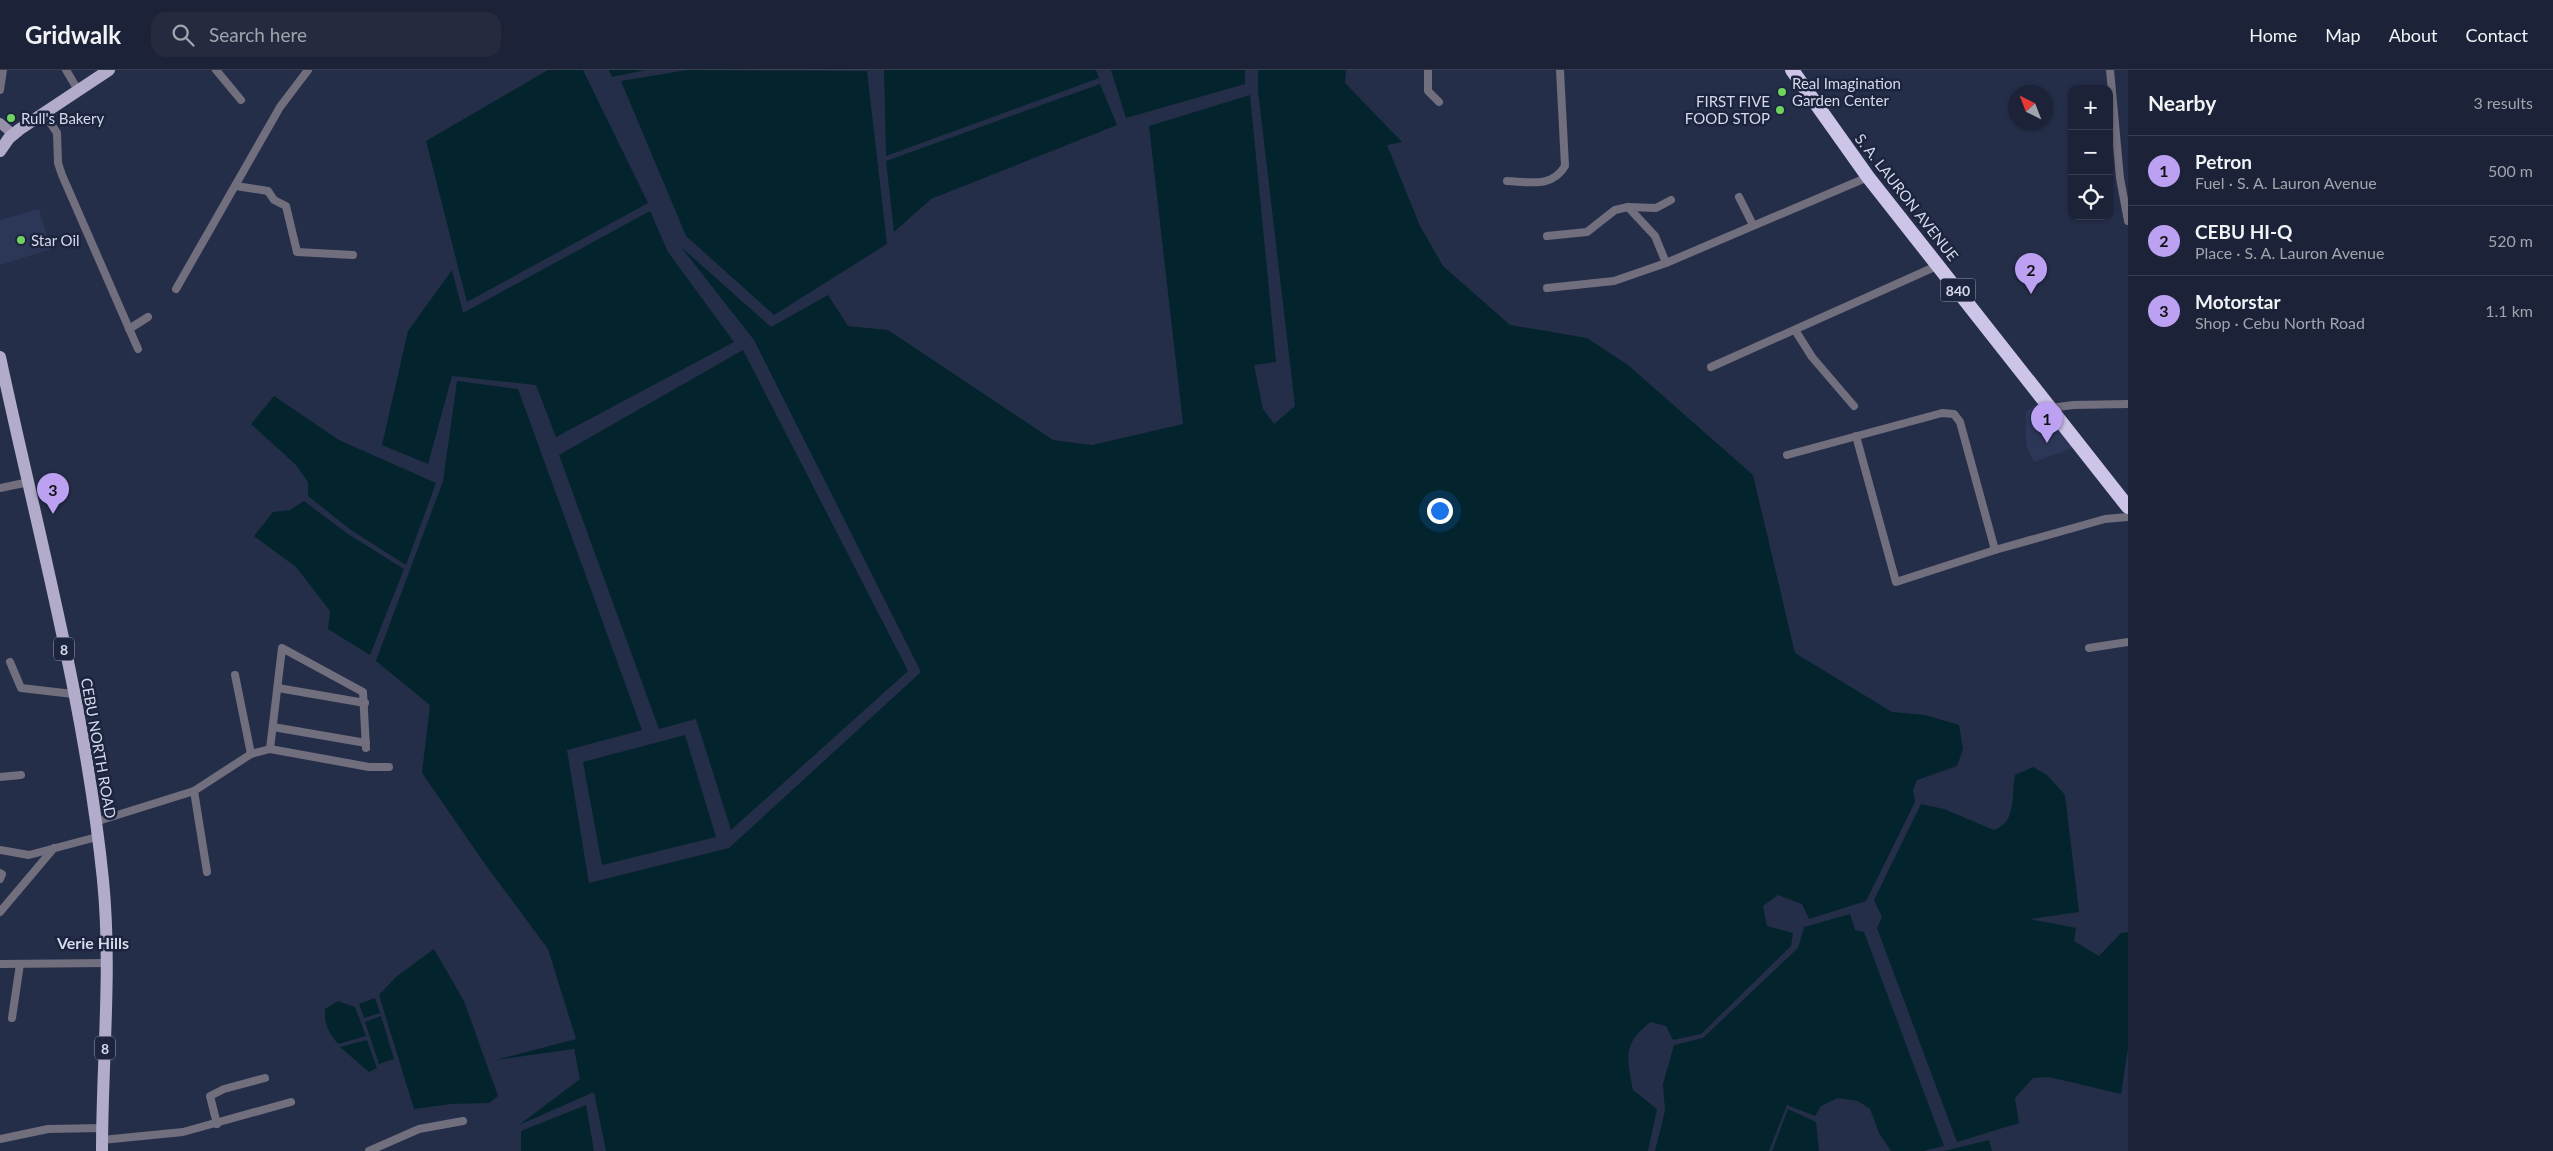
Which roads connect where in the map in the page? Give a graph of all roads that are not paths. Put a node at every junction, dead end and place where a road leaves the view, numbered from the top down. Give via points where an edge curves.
1 (4, 70) edge
2 (66, 70) edge
3 (109, 70) edge
4 (216, 70) edge
5 (308, 70) edge
6 (1428, 70) edge
7 (1560, 70) edge
8 (1792, 70) edge
9 (2110, 70) edge
10 (0, 90) edge
11 (78, 90) junction
12 (241, 100) dead end
13 (1439, 102) dead end
14 (44, 113) junction
15 (0, 123) edge
16 (12, 134) junction
17 (0, 152) edge
18 (1868, 177) junction
19 (1507, 181) dead end
20 (236, 186) junction
21 (1739, 197) dead end
22 (1671, 200) dead end
23 (1628, 207) junction
24 (2127, 208) edge
25 (2128, 221) edge
26 (1753, 225) junction
27 (1548, 236) dead end
28 (352, 255) dead end
29 (1666, 263) junction
30 (1939, 265) junction
31 (1547, 288) dead end
32 (176, 289) dead end
33 (148, 317) dead end
34 (129, 328) junction
35 (1795, 330) junction
36 (138, 349) dead end
37 (0, 357) edge
38 (1711, 367) dead end
39 (2, 378) edge
40 (2128, 404) edge
41 (1854, 406) dead end
42 (2051, 408) junction
43 (1856, 436) junction
44 (1788, 455) dead end
45 (29, 482) junction
46 (0, 488) edge
47 (2126, 502) edge
48 (2128, 517) edge
49 (1994, 550) junction
50 (2128, 642) edge
51 (2089, 648) dead end
52 (10, 662) dead end
53 (235, 675) dead end
54 (278, 688) junction
55 (73, 694) junction
56 (365, 703) junction
57 (273, 727) junction
58 (270, 750) junction
59 (252, 754) junction
60 (389, 766) dead end
61 (21, 775) dead end
62 (0, 776) edge
63 (194, 791) junction
64 (95, 822) junction
65 (98, 837) junction
66 (55, 846) junction
67 (0, 850) edge
68 (207, 872) dead end
69 (0, 873) edge
70 (0, 879) edge
71 (0, 912) edge
72 (108, 963) junction
73 (1, 964) edge
74 (20, 964) junction
75 (12, 1018) dead end
76 (265, 1078) dead end
77 (291, 1102) dead end
78 (463, 1121) dead end
79 (217, 1124) junction
80 (0, 1139) edge
81 (102, 1140) edge
82 (369, 1151) edge

1 - 10 street
2 - 11 street
3 - 11 main road
4 - 12 street
5 - 20 street via 280,107
6 - 13 street via 1428,91
7 - 19 street via 1565,166 1553,180 1543,183
8 - 18 highway, S. A. LAURON AVENUE / 840
9 - 24 street via 2120,178
11 - 14 main road
14 - 16 main road
14 - 34 street via 57,133 58,163 62,175
15 - 16 street
16 - 17 main road
18 - 26 street
18 - 30 highway, S. A. LAURON AVENUE / 840
20 - 28 street via 268,191 274,200 286,206 297,252
20 - 32 street
21 - 26 street
22 - 23 street via 1656,208
23 - 27 street via 1615,210 1587,232
23 - 29 street via 1655,236
24 - 25 street
26 - 29 street
29 - 31 street via 1614,281
30 - 35 street
30 - 42 highway, S. A. LAURON AVENUE / 840
33 - 34 street
34 - 36 street
35 - 38 street
35 - 41 street via 1812,357
37 - 39 main road, CEBU NORTH ROAD / 8
39 - 45 main road, CEBU NORTH ROAD / 8
40 - 42 street
42 - 47 highway, S. A. LAURON AVENUE / 840
43 - 44 street
43 - 49 street via 1942,412 1954,414 1960,422
43 - 49 street via 1896,582
45 - 46 street
45 - 55 main road, CEBU NORTH ROAD / 8
48 - 49 street via 2105,519
50 - 51 street
52 - 55 street via 21,688
53 - 59 street
54 - 56 street
54 - 56 street via 282,648 363,692
54 - 57 street
55 - 64 main road, CEBU NORTH ROAD / 8
56 - 57 street via 366,745
57 - 58 street
58 - 59 street
58 - 60 street via 369,767
59 - 63 street
61 - 62 street
63 - 64 street
63 - 68 street
64 - 65 main road, CEBU NORTH ROAD / 8
65 - 66 street
65 - 72 main road, CEBU NORTH ROAD / 8
66 - 67 street via 29,855
66 - 71 street
69 - 70 street
72 - 74 street
72 - 81 main road, CEBU NORTH ROAD / 8
73 - 74 street
74 - 75 street
76 - 79 street via 210,1096
77 - 79 street
78 - 82 street via 419,1129
79 - 81 street via 183,1132
80 - 81 street via 48,1129

